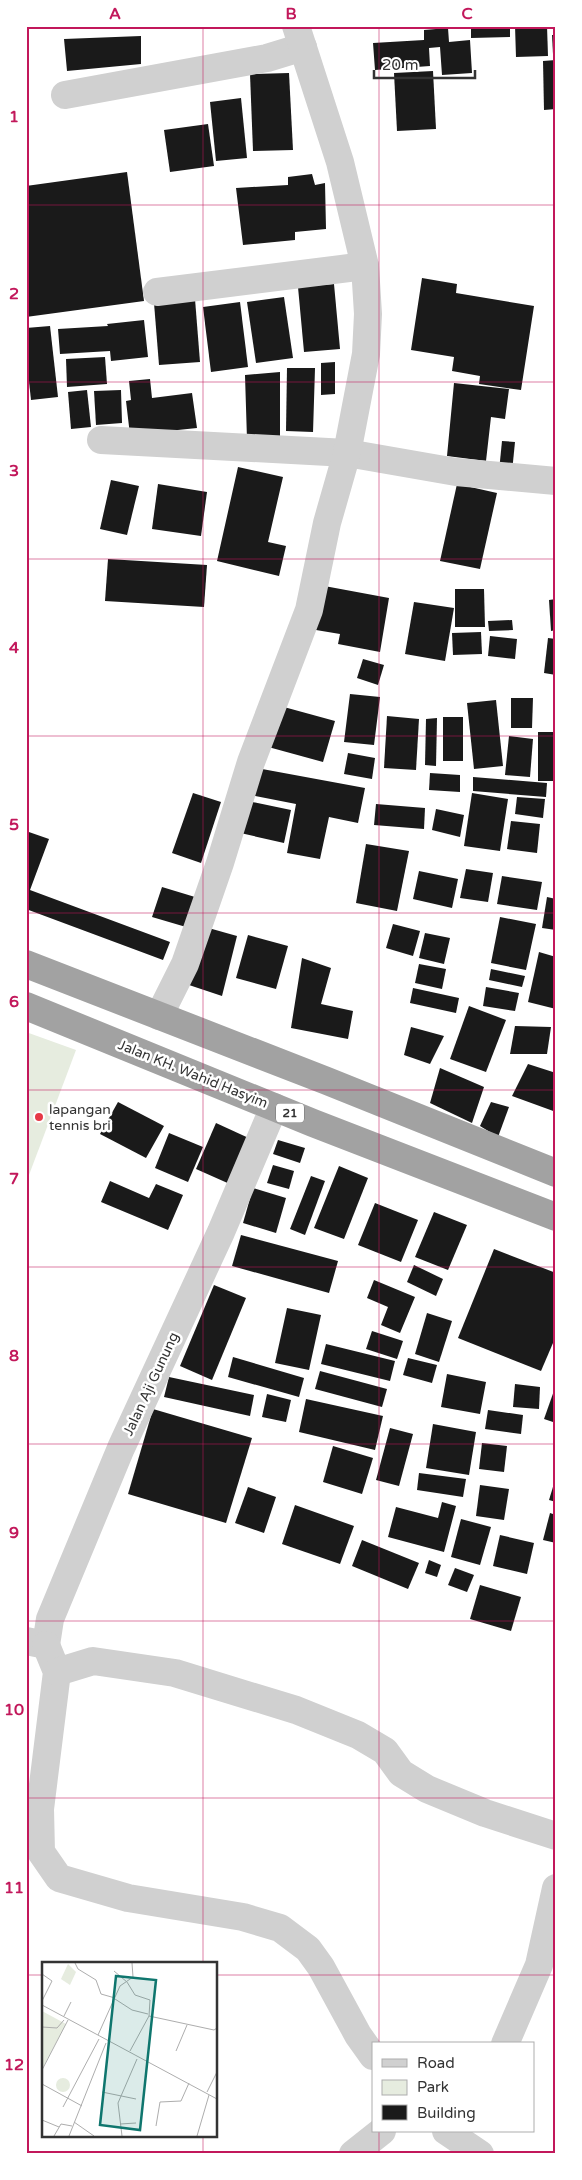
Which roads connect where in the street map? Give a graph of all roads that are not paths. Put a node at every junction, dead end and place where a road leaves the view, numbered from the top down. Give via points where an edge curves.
1 (300, 37) edge
2 (66, 96) dead end
3 (364, 266) junction
4 (157, 292) dead end
5 (101, 440) dead end
6 (346, 453) junction
7 (556, 481) edge
8 (26, 964) edge
9 (26, 1006) edge
10 (159, 1016) junction
11 (274, 1107) junction
12 (556, 1173) edge
13 (556, 1217) edge
14 (36, 1643) edge
15 (57, 1672) junction
16 (556, 1836) edge
17 (556, 1888) edge
18 (506, 2042) edge
19 (372, 2055) edge
20 (381, 2132) edge
21 (447, 2132) edge
22 (352, 2154) edge
23 (480, 2154) edge

1 - 2 street via 267,58
1 - 3 street via 340,162
3 - 4 street
3 - 6 street via 368,314 366,354
5 - 6 street
6 - 7 street via 456,472
6 - 10 street via 308,610 251,762 185,964
8 - 10 highway
9 - 11 highway, Jalan KH. Wahid Hasyim / 21
10 - 12 highway
11 - 13 highway, Jalan KH. Wahid Hasyim / 21
11 - 14 street, Jalan Aji Gunung via 221,1232 121,1448 50,1619
14 - 15 street
15 - 16 street via 93,1661 174,1673 296,1710 358,1734 385,1751 401,1773 427,1789
15 - 19 street via 40,1809 41,1852 59,1878 128,1898 243,1917 280,1928 308,1949
17 - 18 street via 539,1965
20 - 22 street
21 - 23 street

